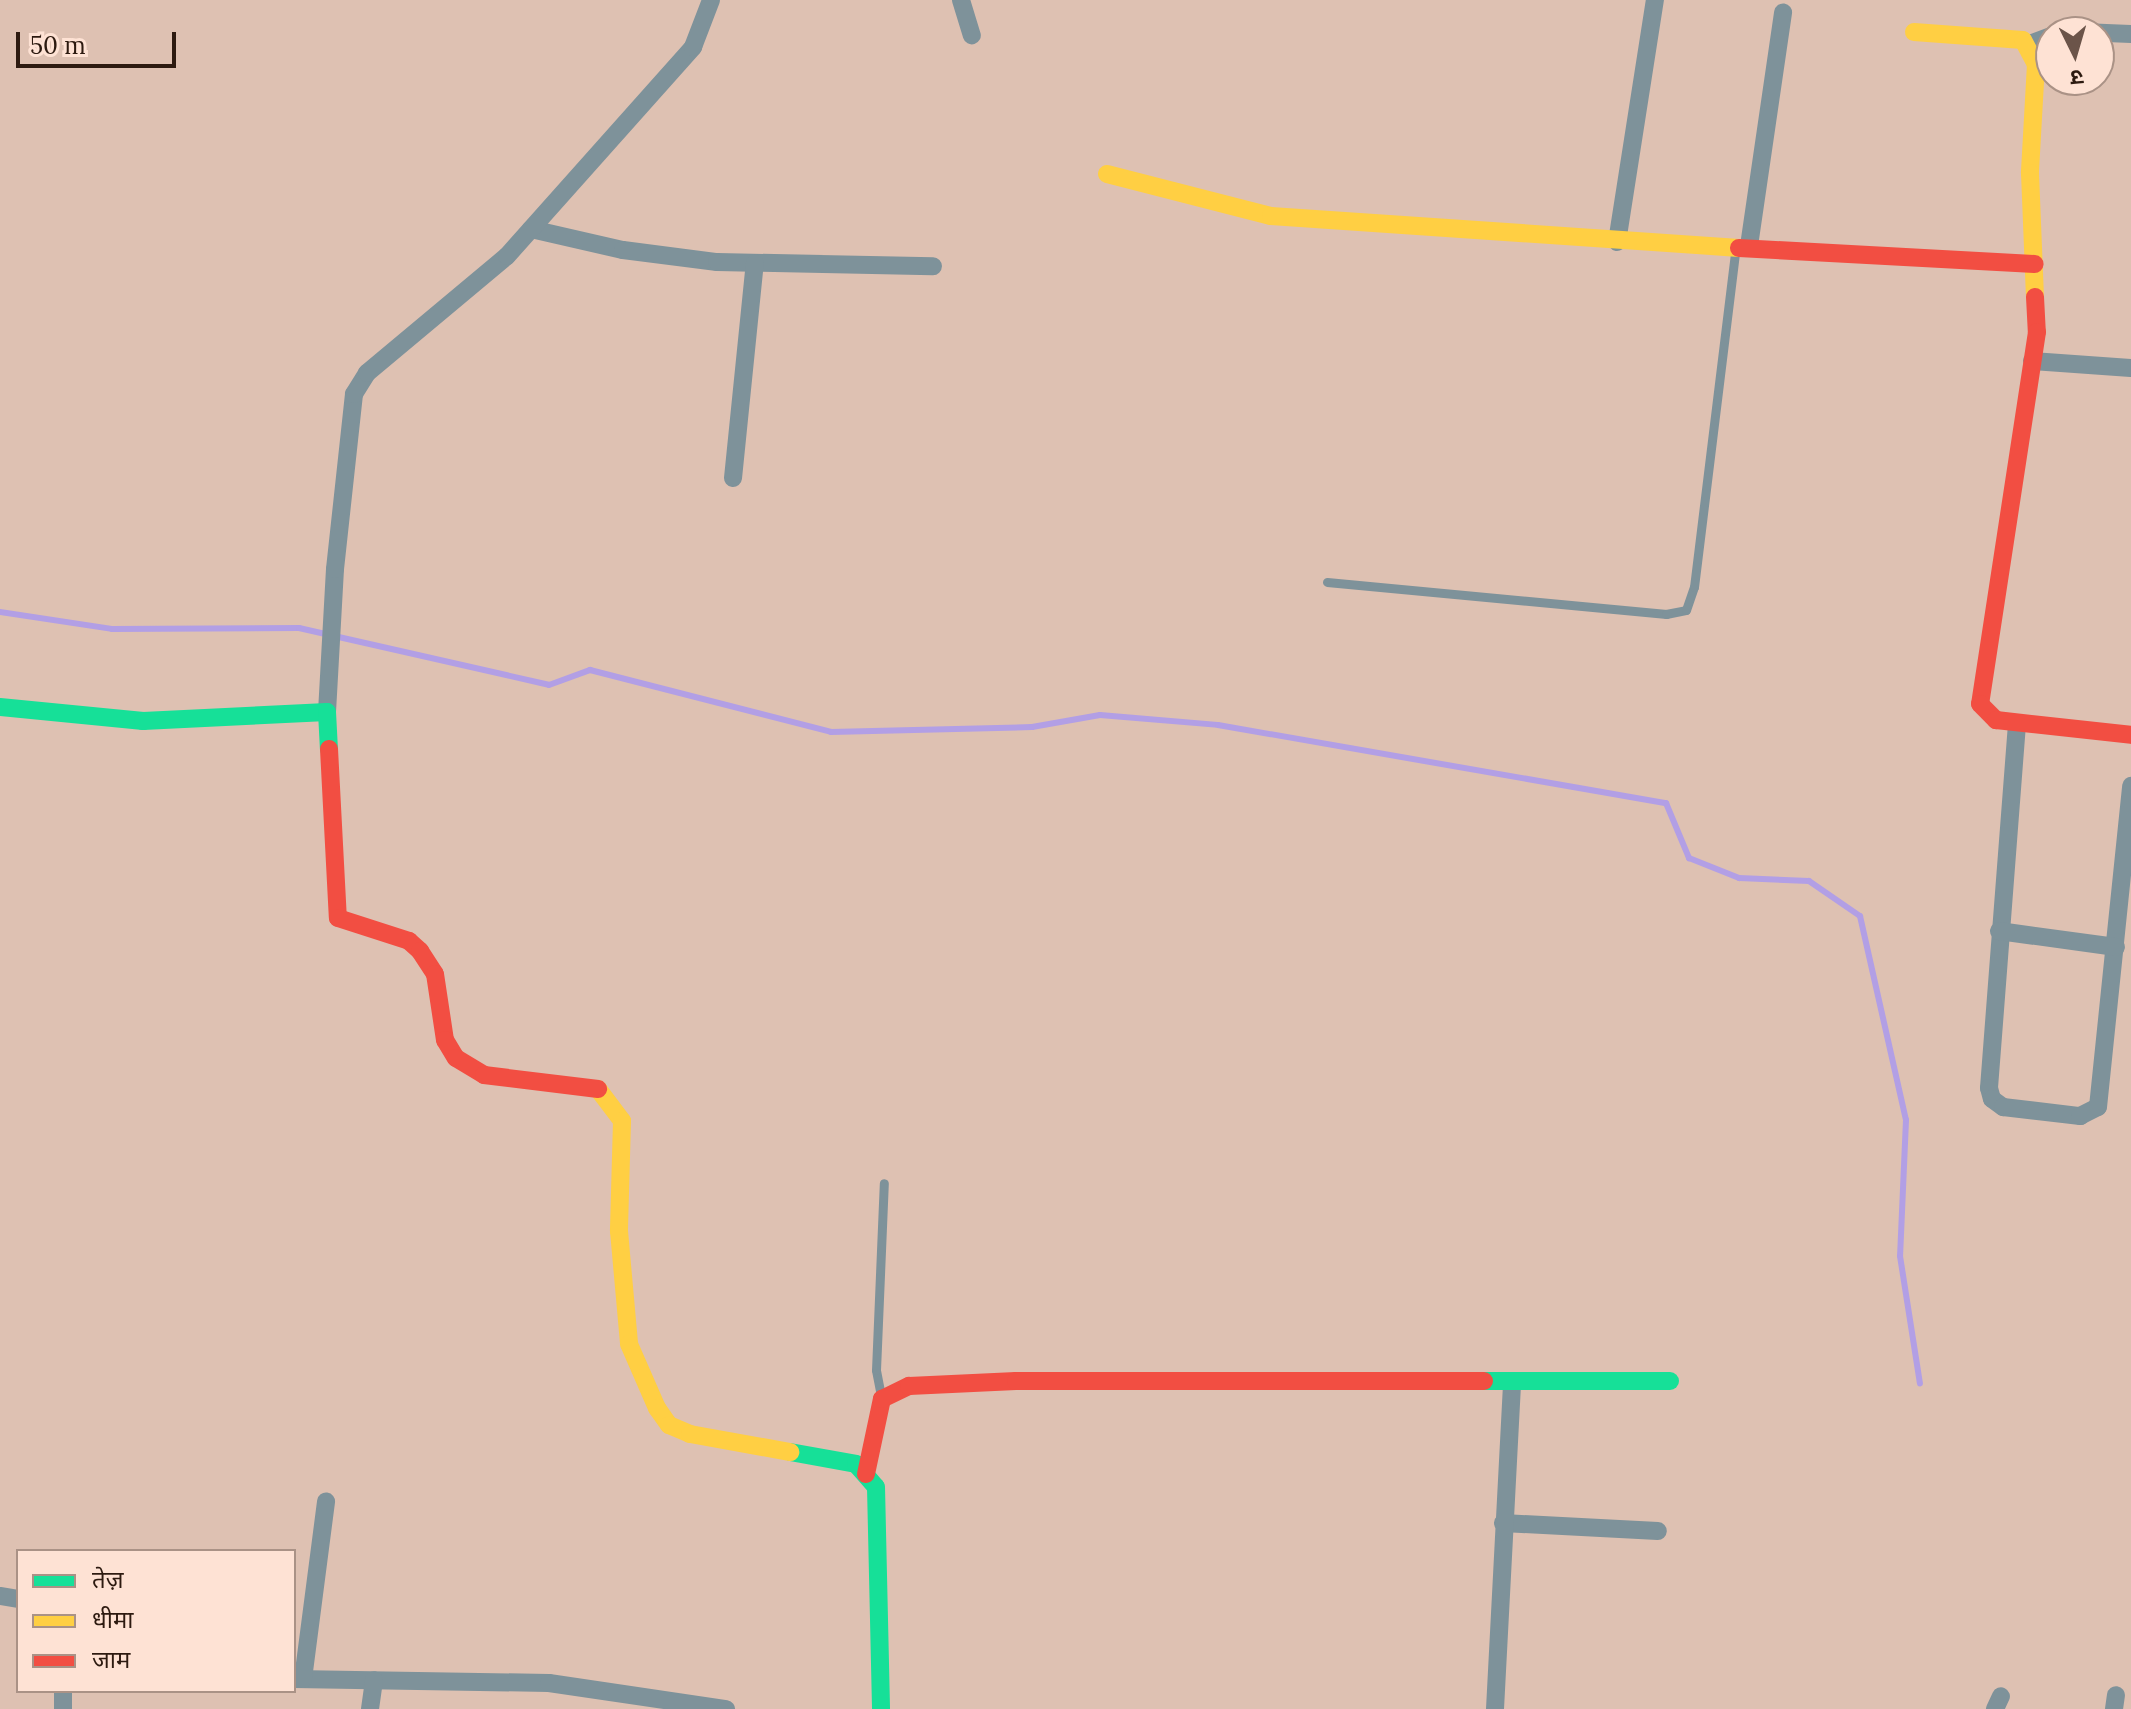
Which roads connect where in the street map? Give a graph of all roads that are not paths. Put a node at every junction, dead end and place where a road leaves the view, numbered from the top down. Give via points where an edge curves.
1 (711, 0) edge
2 (961, 0) edge
3 (1655, 0) edge
4 (1783, 12) dead end
5 (1914, 32) dead end
6 (972, 35) dead end
7 (2035, 42) edge
8 (2030, 44) junction
9 (1107, 174) dead end
10 (531, 229) junction
11 (1617, 242) junction
12 (1742, 247) junction
13 (755, 263) junction
14 (2035, 264) junction
15 (933, 266) dead end
16 (2032, 361) junction
17 (2131, 368) edge
18 (733, 478) dead end
19 (1327, 582) dead end
20 (0, 707) edge
21 (327, 712) junction
22 (2017, 724) junction
23 (2131, 735) edge
24 (2131, 786) edge
25 (1999, 931) junction
26 (2116, 947) junction
27 (884, 1183) dead end
28 (1670, 1381) dead end
29 (1512, 1382) junction
30 (882, 1399) junction
31 (866, 1474) junction
32 (326, 1501) dead end
33 (1503, 1523) junction
34 (1658, 1531) dead end
35 (299, 1679) edge
36 (374, 1680) junction
37 (701, 1708) edge
38 (370, 1709) edge
39 (726, 1709) edge
40 (881, 1709) edge
41 (1495, 1709) edge

1 - 10 street via 693,47
2 - 6 street
3 - 11 street
4 - 12 street
5 - 8 street via 2009,37
7 - 8 street
8 - 14 street via 2036,64 2030,173
9 - 11 street via 1271,216
10 - 13 street via 623,250
10 - 21 street via 507,256 367,373 354,394
11 - 12 street
12 - 14 street
12 - 19 lane via 1694,587 1686,610 1666,614
13 - 15 street
13 - 18 street
14 - 16 street via 2037,332
16 - 17 street
16 - 22 street via 1979,690 1985,711 1996,720
20 - 21 street via 143,721
21 - 31 street via 338,918 409,941 420,951 435,974 445,1040 456,1058 484,1075 602,1090 622,1121 619,1231 629,1344 669,1425 690,1434 844,1459
22 - 23 street
22 - 25 street
24 - 26 street
25 - 26 street
25 - 26 street via 1989,1088 1992,1099 2003,1107 2080,1116 2098,1107
27 - 30 lane via 876,1370
28 - 29 street
29 - 30 street via 1016,1381 909,1386
29 - 33 street
30 - 31 street
31 - 40 street via 880,1501
32 - 35 street
33 - 34 street
33 - 41 street
35 - 36 street
36 - 37 street via 549,1683
36 - 38 street
37 - 39 street

